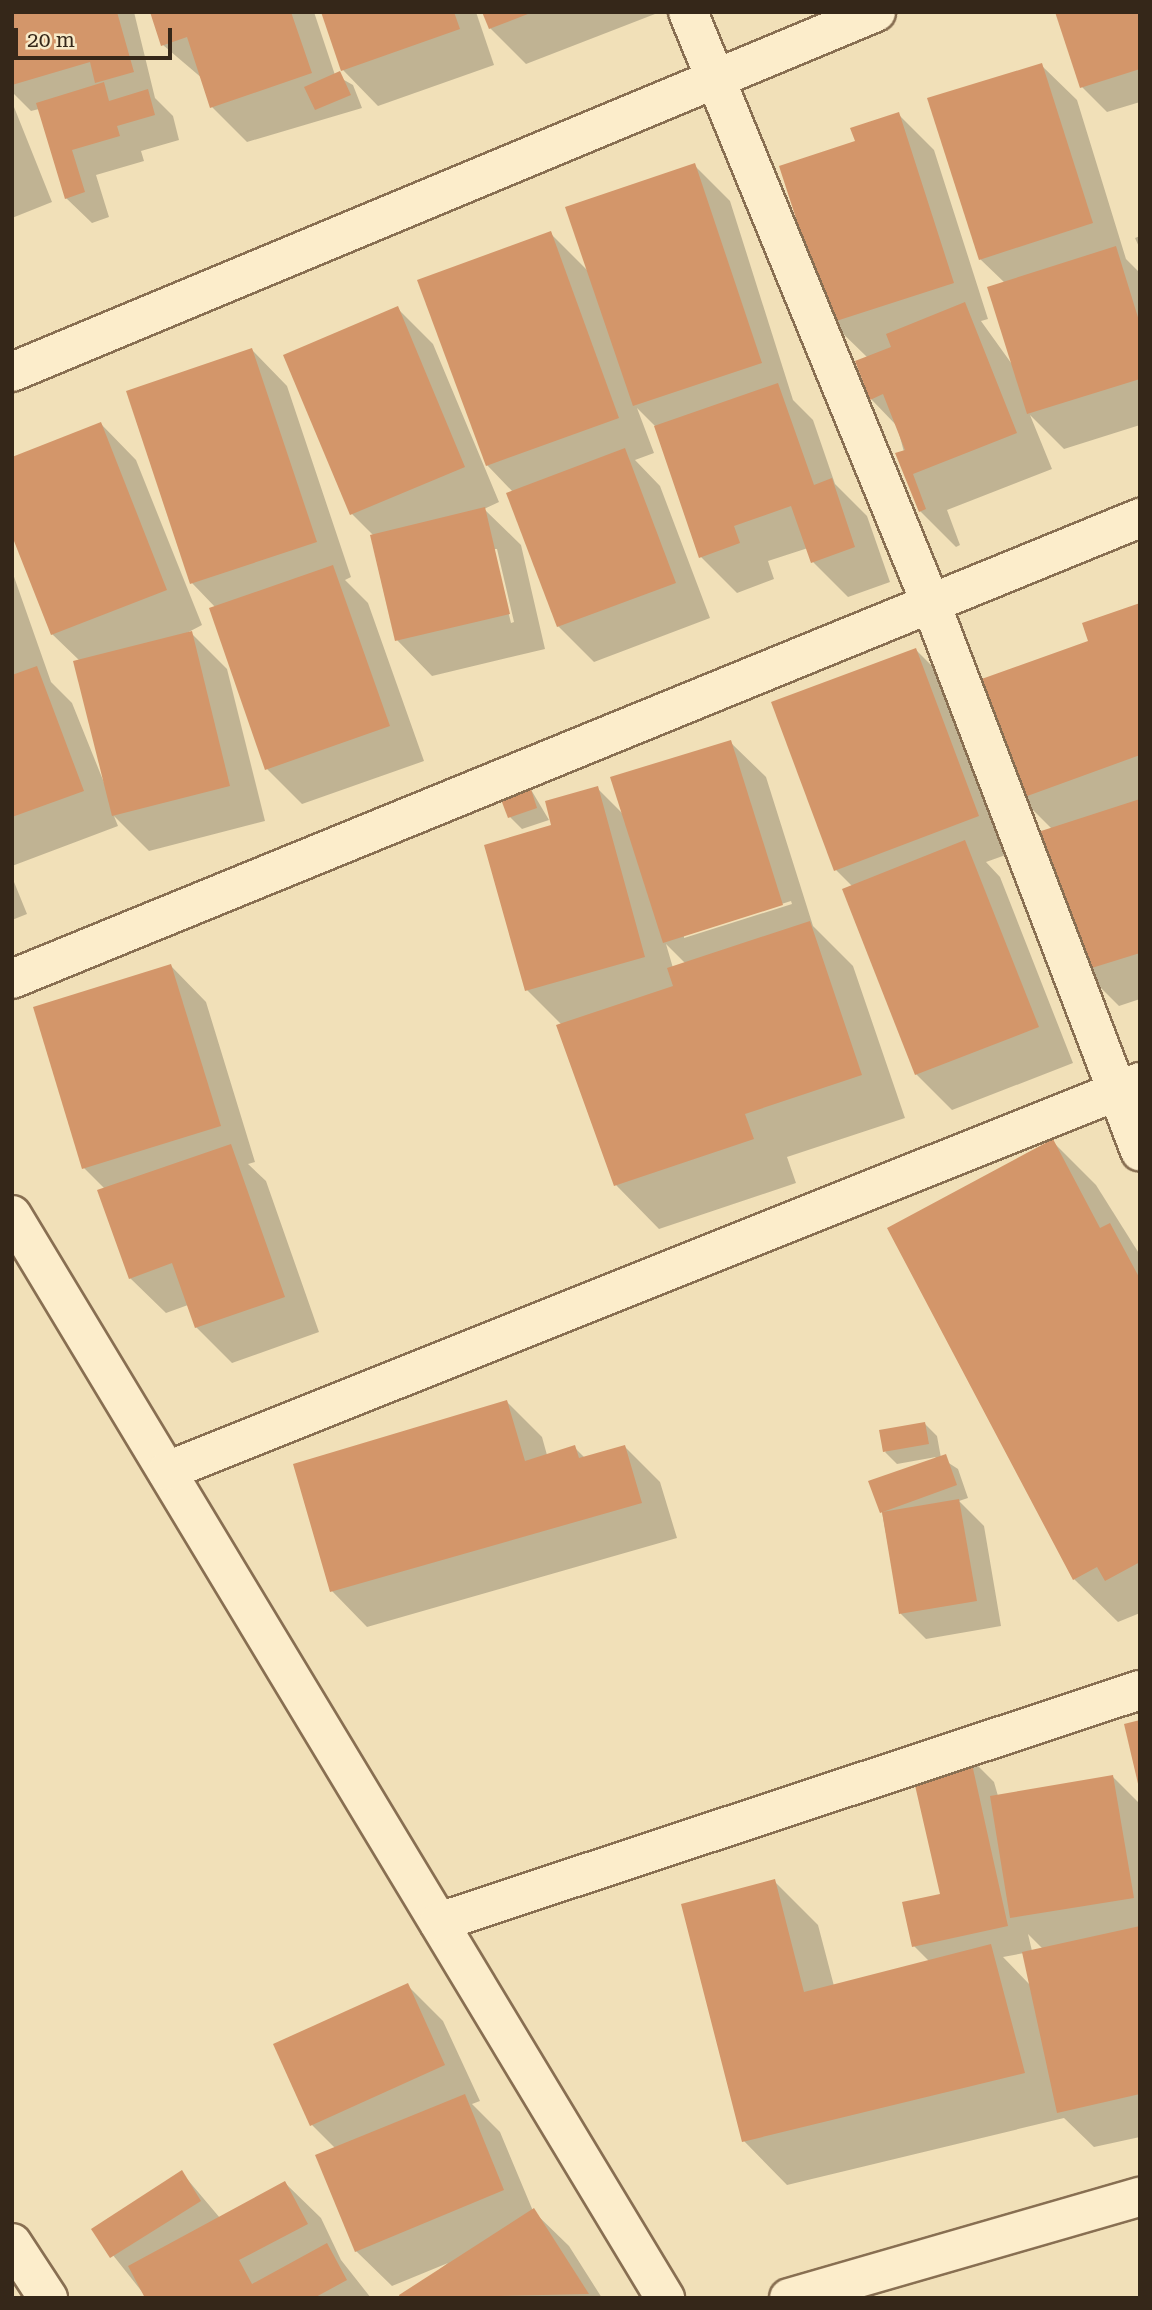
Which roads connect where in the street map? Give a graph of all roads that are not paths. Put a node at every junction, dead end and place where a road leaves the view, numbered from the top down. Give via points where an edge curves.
1 (688, 12) edge
2 (876, 12) edge
3 (713, 80) junction
4 (12, 372) edge
5 (1140, 518) edge
6 (931, 604) junction
7 (12, 979) edge
8 (1128, 1087) edge
9 (1140, 1151) edge
10 (12, 1215) edge
11 (167, 1471) junction
12 (1140, 1690) edge
13 (439, 1922) junction
14 (1140, 2197) edge
15 (12, 2243) edge
16 (48, 2298) edge
17 (665, 2298) edge
18 (789, 2298) edge

1 - 3 street
2 - 3 street
3 - 4 street
3 - 6 street
5 - 6 street
6 - 7 street
6 - 8 street
8 - 9 street
8 - 11 street
10 - 11 street
11 - 13 street
12 - 13 street
13 - 17 street
14 - 18 street
15 - 16 street

